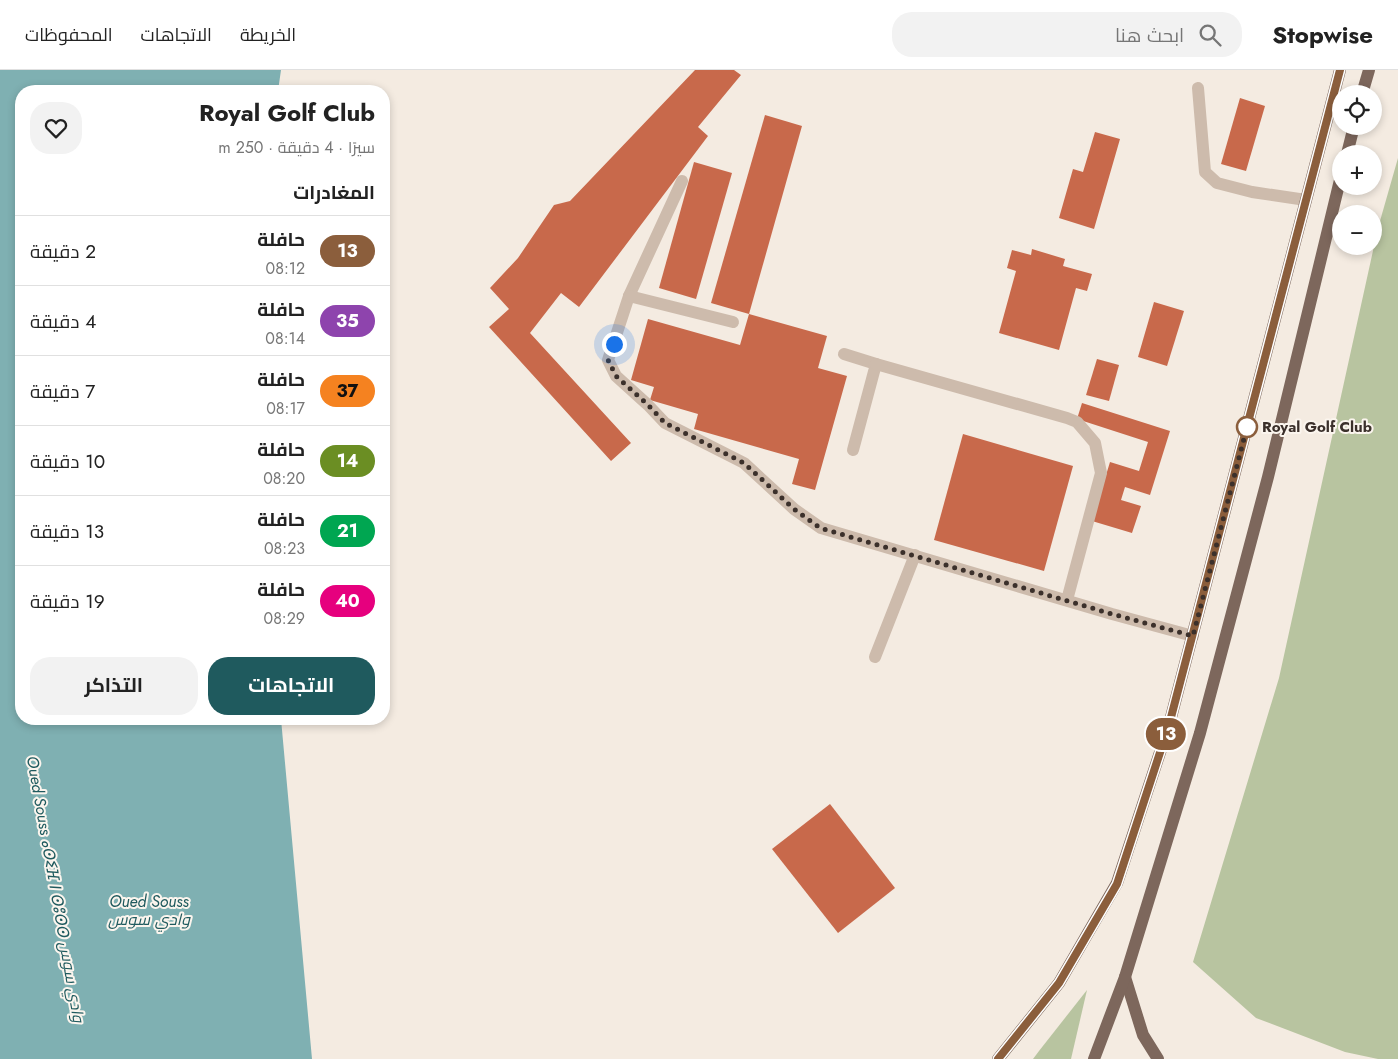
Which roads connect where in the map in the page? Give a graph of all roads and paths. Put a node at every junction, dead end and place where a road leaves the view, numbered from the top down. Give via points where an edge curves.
1 (1340, 70) edge
2 (1369, 70) edge
3 (1365, 85) edge
4 (1198, 88) dead end
5 (682, 181) dead end
6 (1336, 195) edge
7 (1306, 200) junction
8 (629, 296) junction
9 (734, 322) dead end
10 (844, 354) dead end
11 (876, 364) junction
12 (853, 450) dead end
13 (914, 555) junction
14 (1067, 600) junction
15 (1193, 636) junction
16 (876, 657) dead end
17 (1124, 977) junction
18 (998, 1059) edge
19 (1094, 1059) edge
20 (1158, 1059) edge

1 - 7 main road
2 - 3 main road
4 - 7 lane via 1205,172 1217,183
5 - 8 lane
6 - 17 main road via 1268,477 1200,733
7 - 15 main road
8 - 9 lane
8 - 13 lane via 608,360 616,376 665,423 744,463 820,528
10 - 11 lane
11 - 12 lane
11 - 14 lane via 1067,418 1077,422 1095,443 1101,473
13 - 14 lane
13 - 16 lane
14 - 15 lane
15 - 18 main road via 1169,725 1117,884 1059,983
17 - 19 main road
17 - 20 main road via 1143,1035

